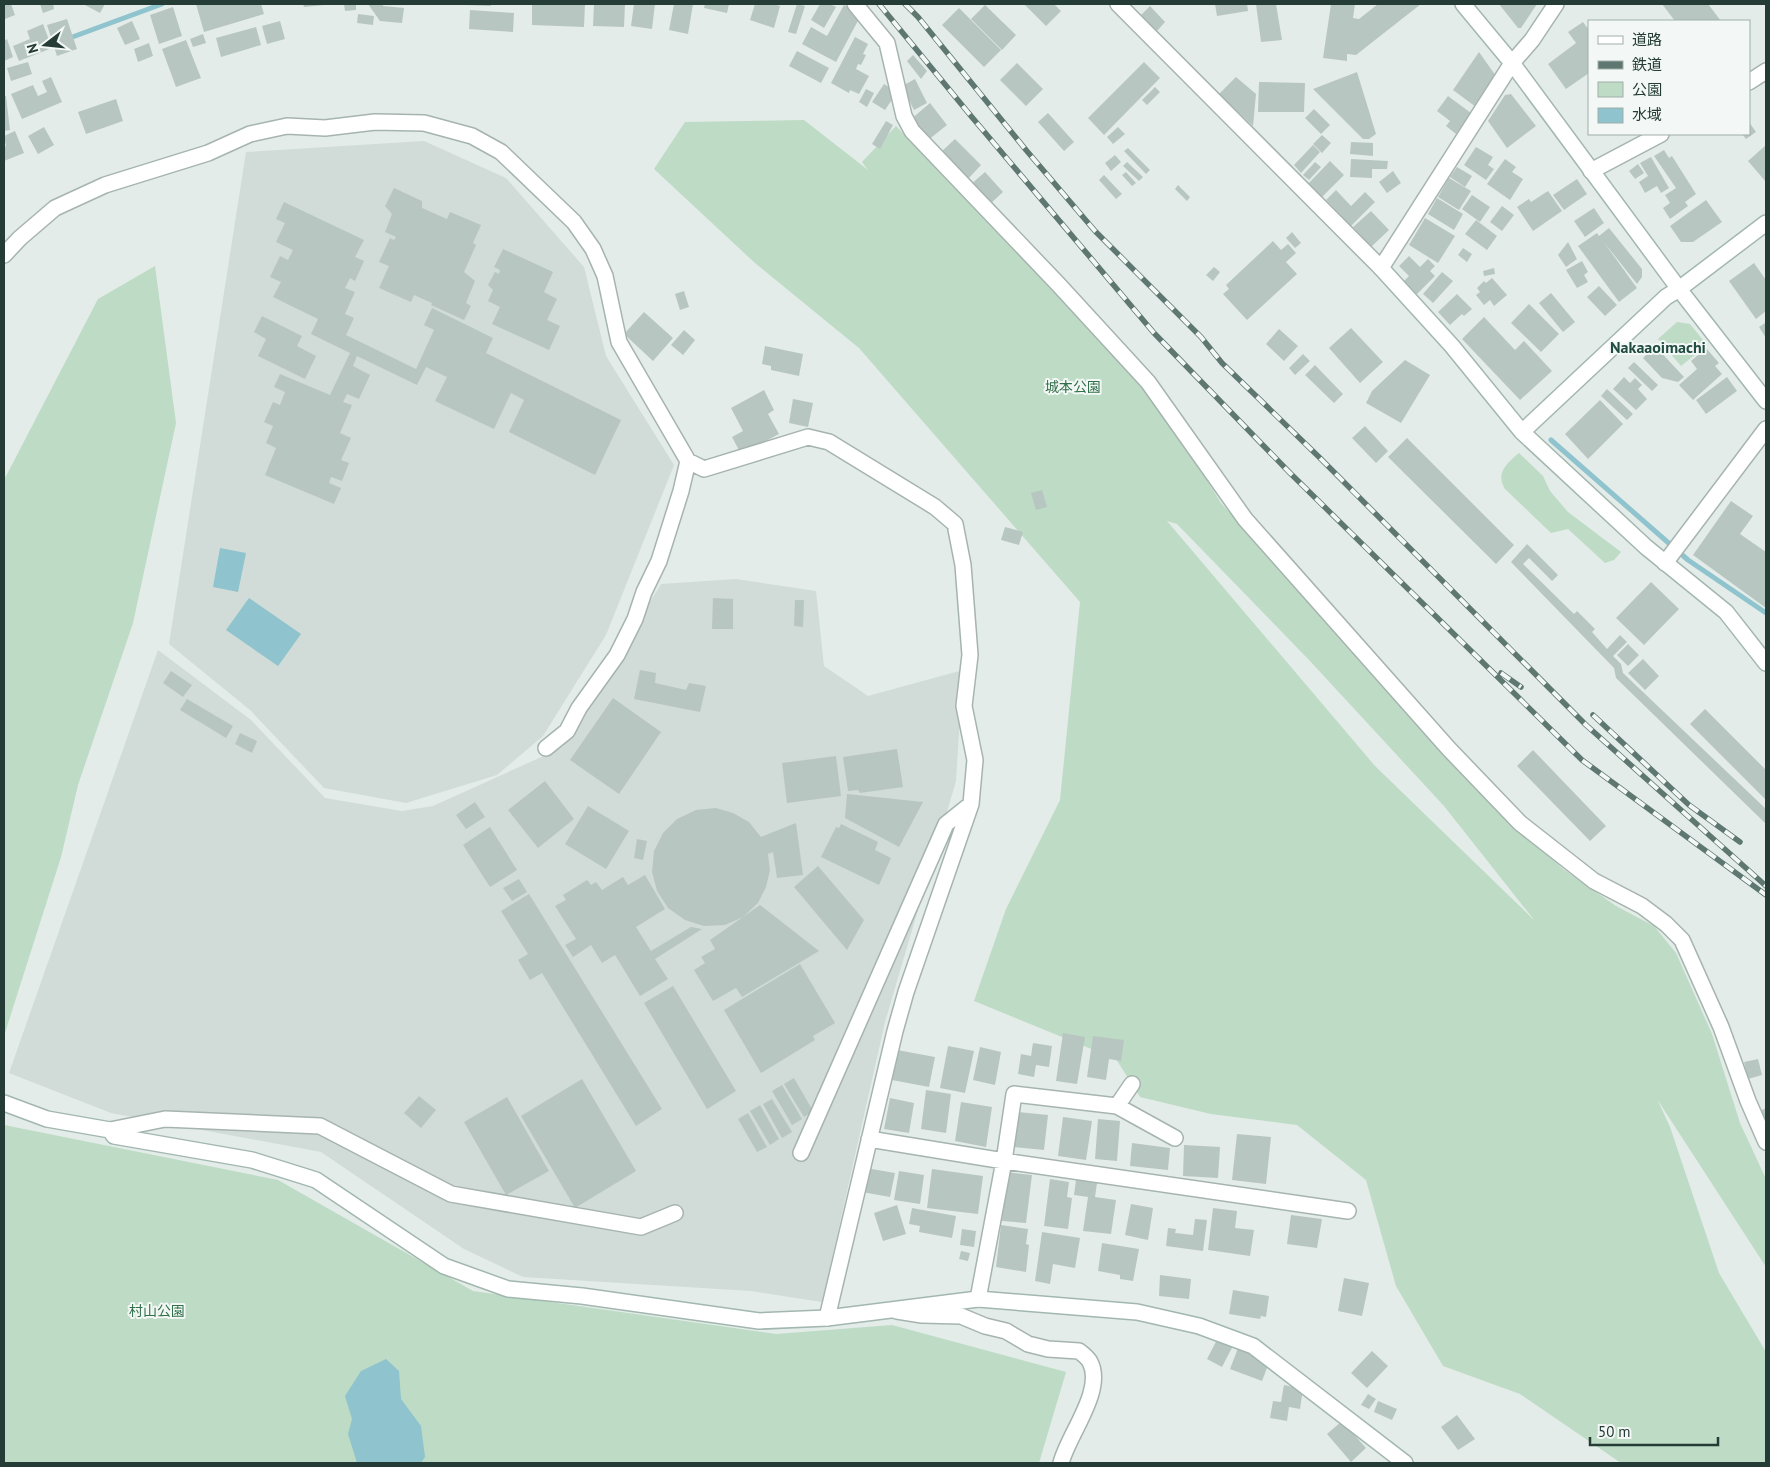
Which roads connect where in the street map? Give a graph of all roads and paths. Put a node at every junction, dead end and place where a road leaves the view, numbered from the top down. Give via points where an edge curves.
1 (855, 4) edge
2 (1118, 4) edge
3 (1463, 4) edge
4 (1556, 4) edge
5 (1512, 63) junction
6 (1766, 71) edge
7 (1750, 81) edge
8 (1659, 135) edge
9 (1592, 171) junction
10 (1766, 223) edge
11 (4, 255) edge
12 (1382, 268) junction
13 (1679, 289) junction
14 (1766, 402) edge
15 (1766, 428) edge
16 (1522, 432) junction
17 (688, 461) junction
18 (1665, 563) junction
19 (1766, 663) edge
20 (546, 748) dead end
21 (971, 804) junction
22 (1132, 1084) dead end
23 (4, 1103) edge
24 (1117, 1106) junction
25 (110, 1130) junction
26 (1175, 1138) dead end
27 (869, 1139) junction
28 (1766, 1142) edge
29 (801, 1153) dead end
30 (1004, 1161) junction
31 (1348, 1211) dead end
32 (675, 1213) dead end
33 (978, 1299) junction
34 (888, 1310) junction
35 (827, 1318) junction
36 (1061, 1463) edge
37 (1405, 1463) edge

1 - 28 street via 887,43 904,116 912,131 1148,382 1245,519 1449,749 1520,823 1594,880 1642,906 1682,940 1721,1027
2 - 12 street
3 - 5 street
4 - 5 street
5 - 9 street
5 - 12 street
6 - 7 street
8 - 9 street
9 - 13 street
10 - 13 street
11 - 17 street via 55,208 105,185 208,153 250,134 287,126 325,128 375,122 424,122 472,136 500,152 574,222 593,249 605,276 619,342
12 - 16 street via 1452,346
13 - 14 street
13 - 16 street via 1666,296
15 - 18 street
16 - 18 street
17 - 20 street via 659,561 635,620 617,655 579,708 567,731
17 - 21 street via 704,469 808,437 829,442 936,507 955,524 970,655 964,706 975,760
18 - 19 street via 1726,612
21 - 27 street via 906,992
21 - 29 street via 946,824
22 - 24 street
23 - 25 street via 46,1119
24 - 26 street
24 - 30 street via 1014,1094
25 - 32 street via 165,1119 320,1126 451,1194 641,1228
25 - 35 street via 114,1136 252,1160 316,1180 444,1266 508,1289 759,1321
27 - 30 street
27 - 35 street
30 - 31 street
30 - 33 street
33 - 34 street
33 - 37 street via 1137,1312 1199,1326 1253,1346
34 - 35 street
34 - 36 street via 961,1316 1006,1331 1028,1344 1080,1351 1090,1362 1095,1379

